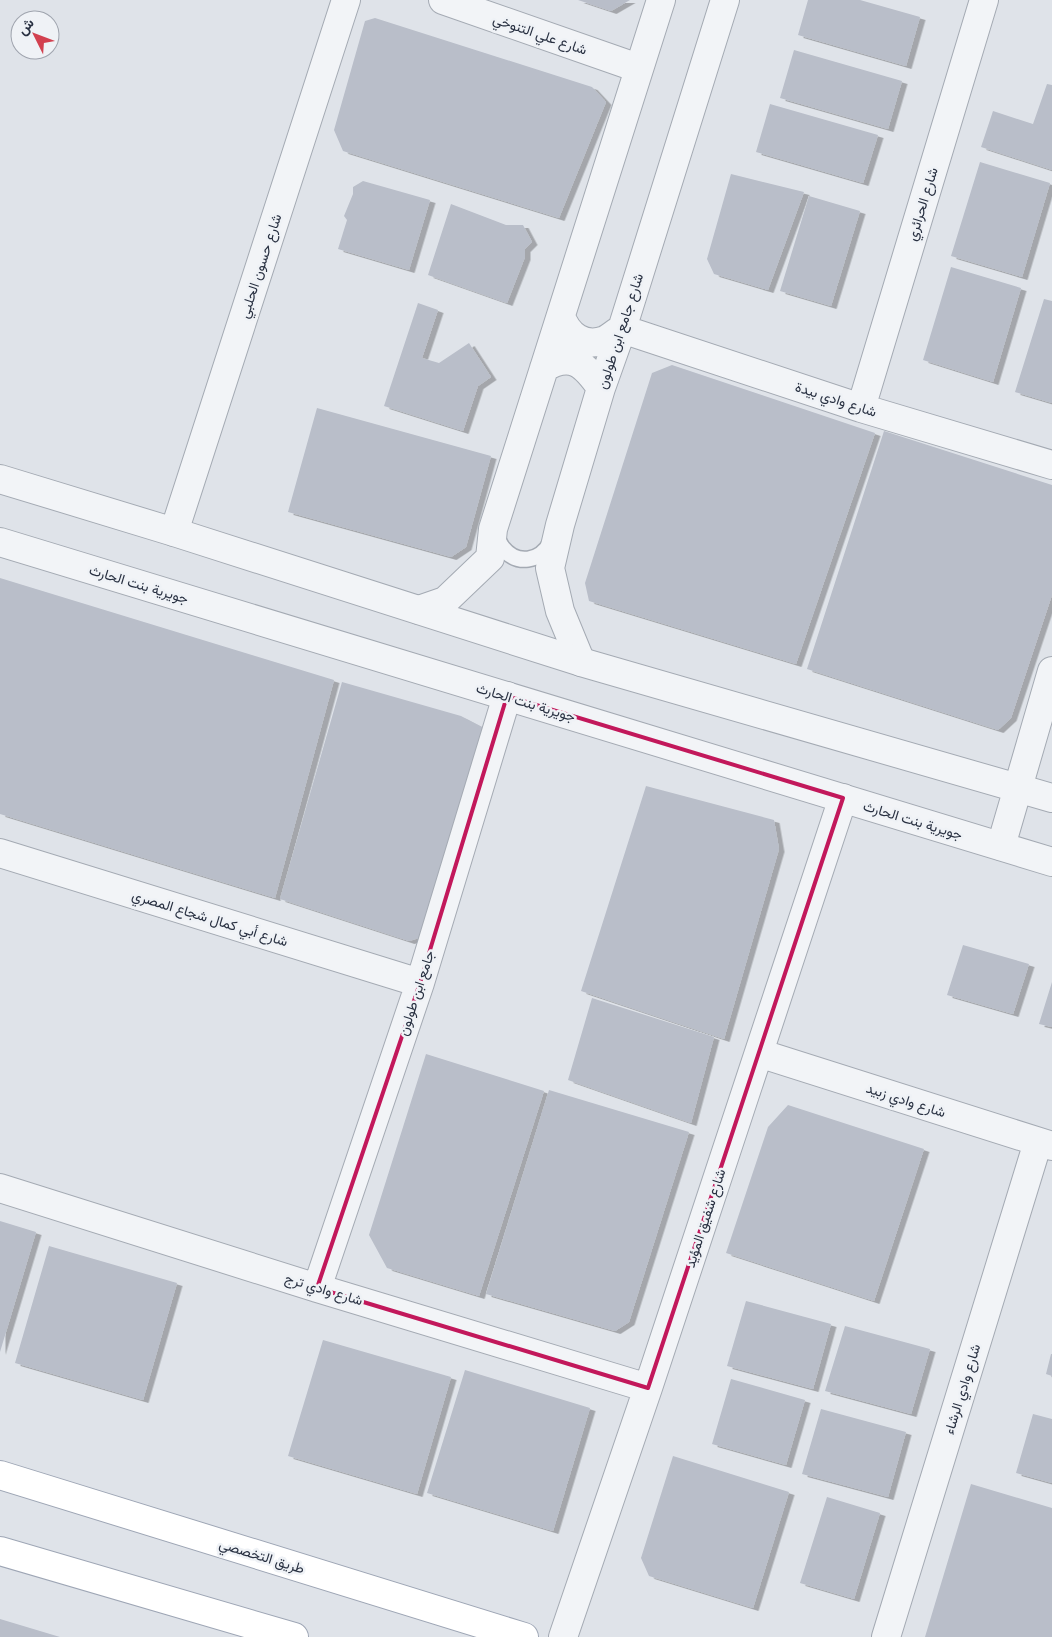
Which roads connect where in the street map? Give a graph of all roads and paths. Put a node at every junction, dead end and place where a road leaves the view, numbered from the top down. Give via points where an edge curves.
1 (346, 0) edge
2 (443, 0) edge
3 (661, 0) edge
4 (725, 0) edge
5 (984, 0) edge
6 (638, 68) junction
7 (561, 316) junction
8 (622, 329) junction
9 (544, 368) junction
10 (601, 388) junction
11 (861, 408) junction
12 (1052, 465) edge
13 (0, 479) edge
14 (560, 525) junction
15 (493, 529) junction
16 (174, 532) junction
17 (0, 542) edge
18 (419, 610) junction
19 (582, 662) junction
20 (1052, 672) edge
21 (508, 696) junction
22 (1018, 788) junction
23 (843, 798) junction
24 (1052, 798) edge
25 (1001, 846) junction
26 (0, 853) edge
27 (1052, 862) edge
28 (420, 983) junction
29 (759, 1053) junction
30 (1045, 1144) edge
31 (0, 1188) edge
32 (317, 1288) junction
33 (648, 1388) junction
34 (0, 1475) edge
35 (0, 1551) edge
36 (294, 1637) edge
37 (524, 1637) edge
38 (563, 1637) edge
39 (886, 1637) edge

1 - 16 street, شارع حسون الحلبي
2 - 6 street, شارع علي التنوخي
3 - 6 street
4 - 8 street, شارع جامع ابن طولون
5 - 11 street, شارع الحرائري
6 - 7 street
7 - 8 street via 573,336 584,342 604,340
7 - 9 street
8 - 10 street, شارع جامع ابن طولون
8 - 11 street, شارع وادي بيدة
9 - 10 street via 559,361 578,362
9 - 15 street
10 - 14 street, شارع جامع ابن طولون
11 - 12 street, شارع وادي بيدة
13 - 16 street
14 - 15 lane via 546,550 528,560 514,558 502,546
14 - 19 street, شارع جامع ابن طولون via 550,568 560,611
15 - 18 street via 490,558 445,601
16 - 18 street
17 - 21 street, جويرية بنت الحارث
18 - 19 street
19 - 22 street
20 - 22 street
21 - 23 street, جويرية بنت الحارث
21 - 28 street, جامع ابن طولون
22 - 24 street
22 - 25 street
23 - 25 street, جويرية بنت الحارث
23 - 29 street, شارع شفيق المؤيد
25 - 27 street, جويرية بنت الحارث
26 - 28 street, شارع أبي كمال شجاع المصري
28 - 32 street, جامع ابن طولون
29 - 30 street, شارع وادي زبيد
29 - 33 street, شارع شفيق المؤيد
30 - 39 street, شارع وادي الرشاء
31 - 32 street, شارع وادي ترج
32 - 33 street, شارع وادي ترج
33 - 38 street, شارع شفيق المؤيد
34 - 37 main road, طريق التخصصي
35 - 36 main road

